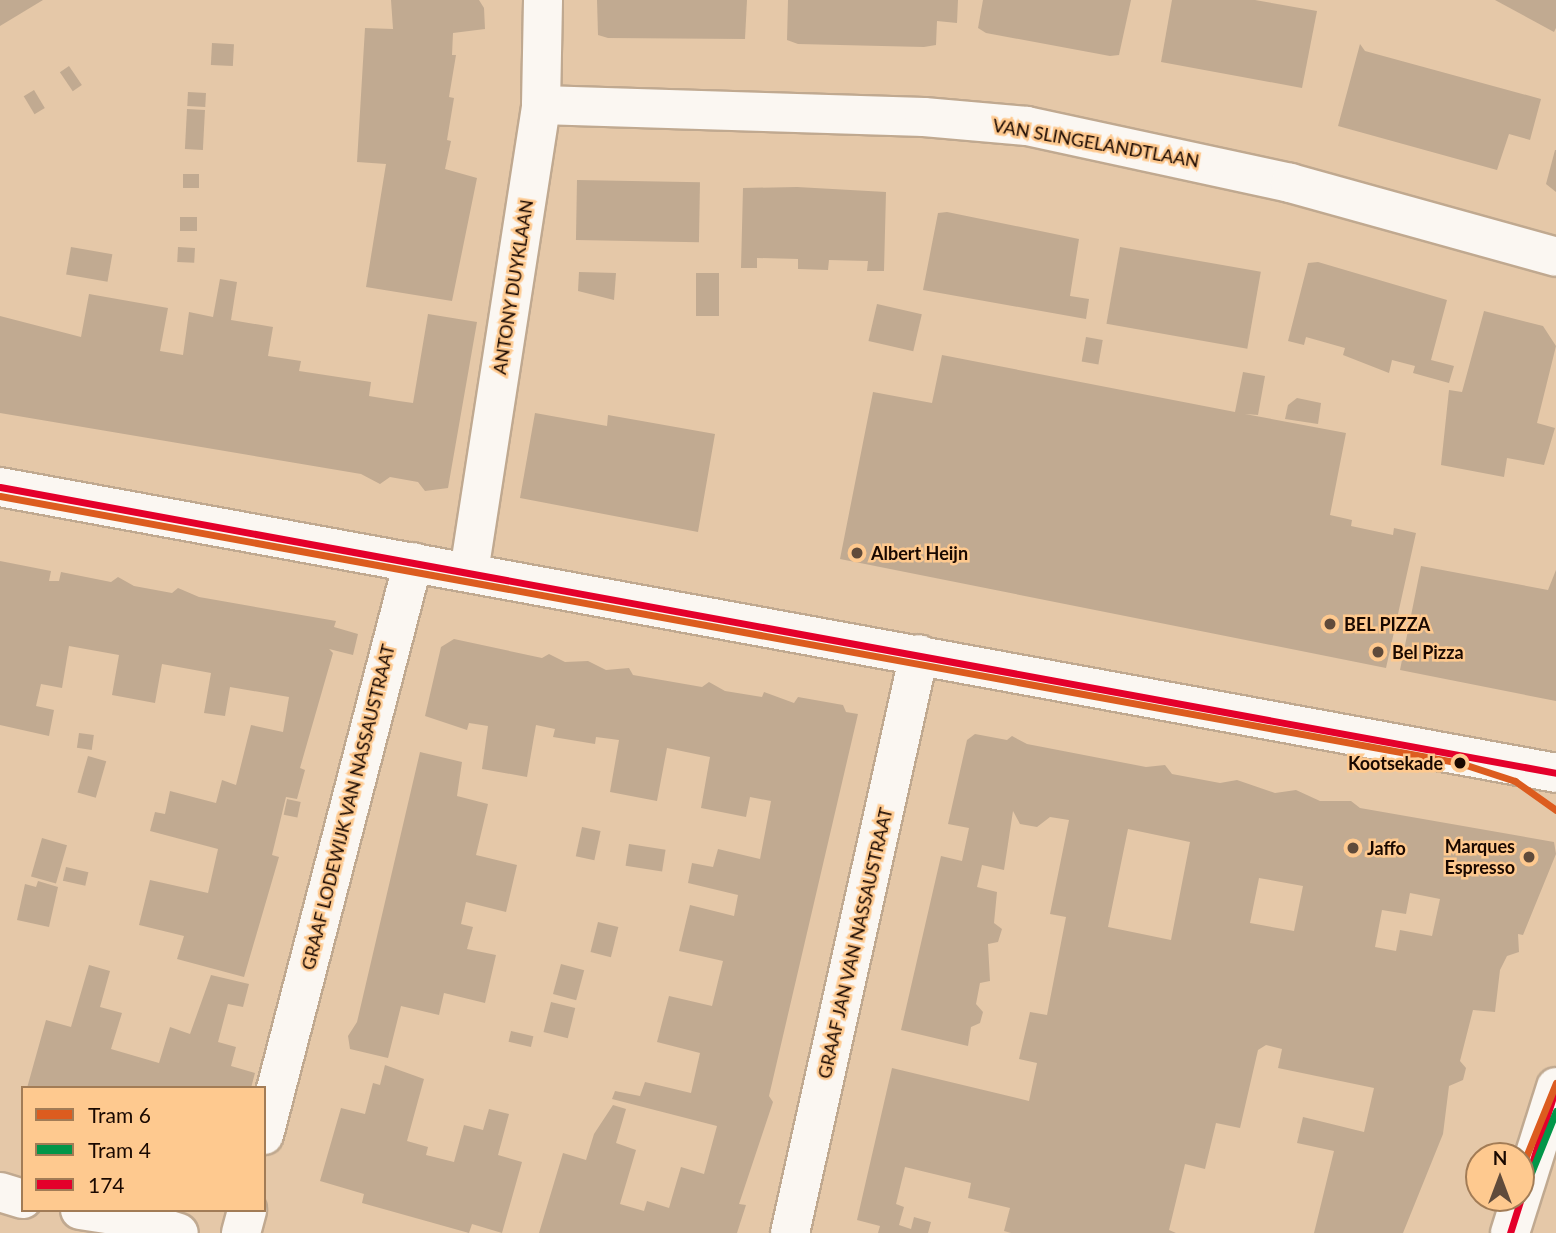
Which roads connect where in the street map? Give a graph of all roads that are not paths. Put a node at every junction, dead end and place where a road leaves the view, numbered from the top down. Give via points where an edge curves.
1 (543, 0) edge
2 (541, 105) junction
3 (1556, 257) edge
4 (0, 486) edge
5 (413, 562) junction
6 (469, 572) junction
7 (919, 654) junction
8 (1556, 773) edge
9 (1556, 1087) edge
10 (266, 1127) edge
11 (1556, 1146) edge
12 (0, 1192) edge
13 (21, 1198) edge
14 (93, 1212) edge
15 (246, 1212) edge
16 (1512, 1228) edge
17 (179, 1233) edge
18 (241, 1233) edge
19 (790, 1233) edge

1 - 2 street, ANTONY DUYKLAAN
2 - 3 street, VAN SLINGELANDTLAAN via 925,117 1027,127 1290,183
2 - 6 street, ANTONY DUYKLAAN
4 - 5 street
5 - 6 street
5 - 10 street, GRAAF LODEWIJK VAN NASSAUSTRAAT
6 - 7 street
7 - 8 street
7 - 19 street, GRAAF JAN VAN NASSAUSTRAAT
9 - 16 street
11 - 16 street
12 - 13 street
14 - 17 street
15 - 18 street

